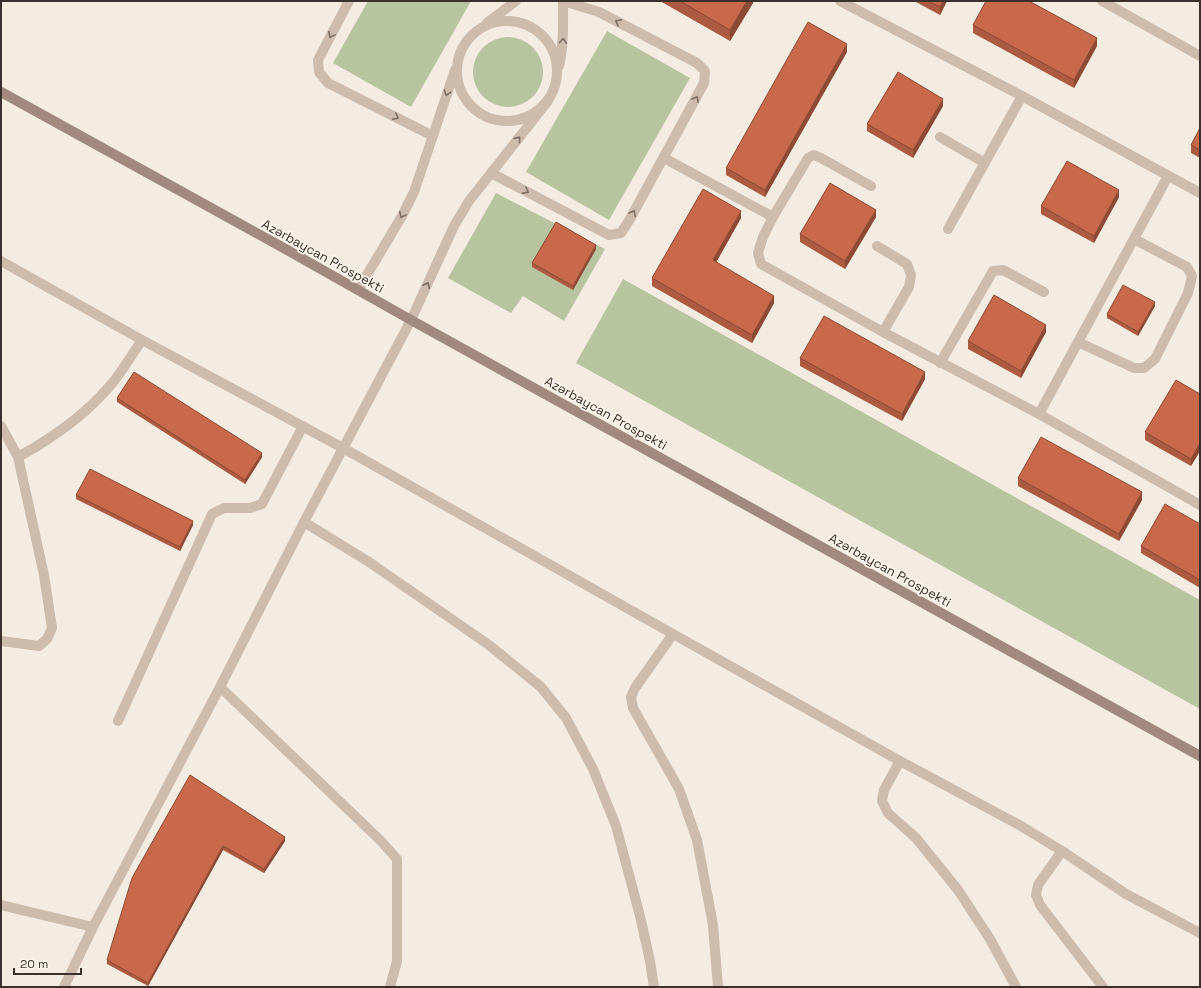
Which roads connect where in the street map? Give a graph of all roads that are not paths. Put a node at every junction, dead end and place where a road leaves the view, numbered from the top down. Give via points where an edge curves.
1 (349, 1) edge
2 (516, 1) edge
3 (563, 1) edge
4 (840, 1) edge
5 (1102, 1) edge
6 (480, 29) junction
7 (460, 56) junction
8 (1200, 56) edge
9 (557, 80) junction
10 (1, 92) edge
11 (1022, 96) junction
12 (548, 101) junction
13 (433, 136) junction
14 (940, 137) dead end
15 (664, 158) junction
16 (984, 163) junction
17 (491, 173) junction
18 (1168, 176) junction
19 (871, 186) dead end
20 (1200, 193) edge
21 (773, 217) junction
22 (948, 229) dead end
23 (1134, 239) junction
24 (876, 246) dead end
25 (1, 261) edge
26 (358, 290) junction
27 (1044, 292) dead end
28 (411, 320) junction
29 (883, 332) junction
30 (142, 340) junction
31 (1078, 342) junction
32 (940, 363) junction
33 (1039, 414) junction
34 (1, 426) edge
35 (303, 426) junction
36 (343, 448) junction
37 (18, 457) junction
38 (1200, 505) edge
39 (304, 522) junction
40 (673, 634) junction
41 (1, 641) edge
42 (220, 687) junction
43 (118, 721) dead end
44 (1200, 756) edge
45 (900, 761) junction
46 (1062, 851) junction
47 (1, 905) edge
48 (92, 927) junction
49 (1200, 933) edge
50 (64, 987) edge
51 (390, 987) edge
52 (654, 987) edge
53 (718, 987) edge
54 (1016, 987) edge
55 (1103, 987) edge

1 -> 13 street via 318,60 320,72 328,83
2 - 6 street
9 -> 3 street via 562,55
15 -> 3 street via 704,84 705,71 696,63 599,12
4 - 11 street
5 - 8 street
6 - 7 street via 471,36
6 - 9 street via 502,21 513,21 535,29 551,46 558,68
7 - 12 street via 457,68 461,90 467,101 485,115 496,120 519,120 530,116
7 -> 13 street
9 - 12 street
10 - 26 street, Azərbaycan Prospekti
11 - 16 street
11 - 18 street
17 -> 12 street
13 -> 26 street via 414,192
14 - 16 street
17 -> 15 street via 609,235 620,233
15 - 21 street
16 - 22 street
28 -> 17 street via 454,226 469,201
18 - 20 street
18 - 23 street
19 - 21 street via 814,155 808,158
21 - 29 street via 758,253 761,264
23 - 31 street
23 - 31 street via 1187,267 1192,276 1188,293 1154,359 1144,368 1134,368
24 - 29 street via 907,264 911,275 909,287
25 - 30 street
26 - 28 street, Azərbaycan Prospekti
27 - 32 street via 1003,270 993,271
28 - 36 street
28 - 44 street, Azərbaycan Prospekti
29 - 32 street
30 - 35 street
30 - 37 street via 99,397 37,447
31 - 33 street
32 - 33 street
33 - 38 street
34 - 37 street
35 - 36 street
35 - 43 street via 262,504 250,508 224,508 212,514
36 - 39 street
36 - 40 street
37 - 41 street via 44,575 52,628 47,639 39,646
39 - 42 street
39 - 52 street via 369,562 489,645 541,688 566,718 592,769 616,826 640,916
40 - 45 street
40 - 53 street via 635,688 631,697 632,708 679,789 697,840 713,925
42 - 48 street
42 - 51 street via 397,859 397,961
45 - 46 street
45 - 54 street via 884,790 882,800 888,813 916,838 958,890 990,939
46 - 49 street via 1126,894
46 - 55 street via 1038,885 1036,895 1040,905
47 - 48 street
48 - 50 street

